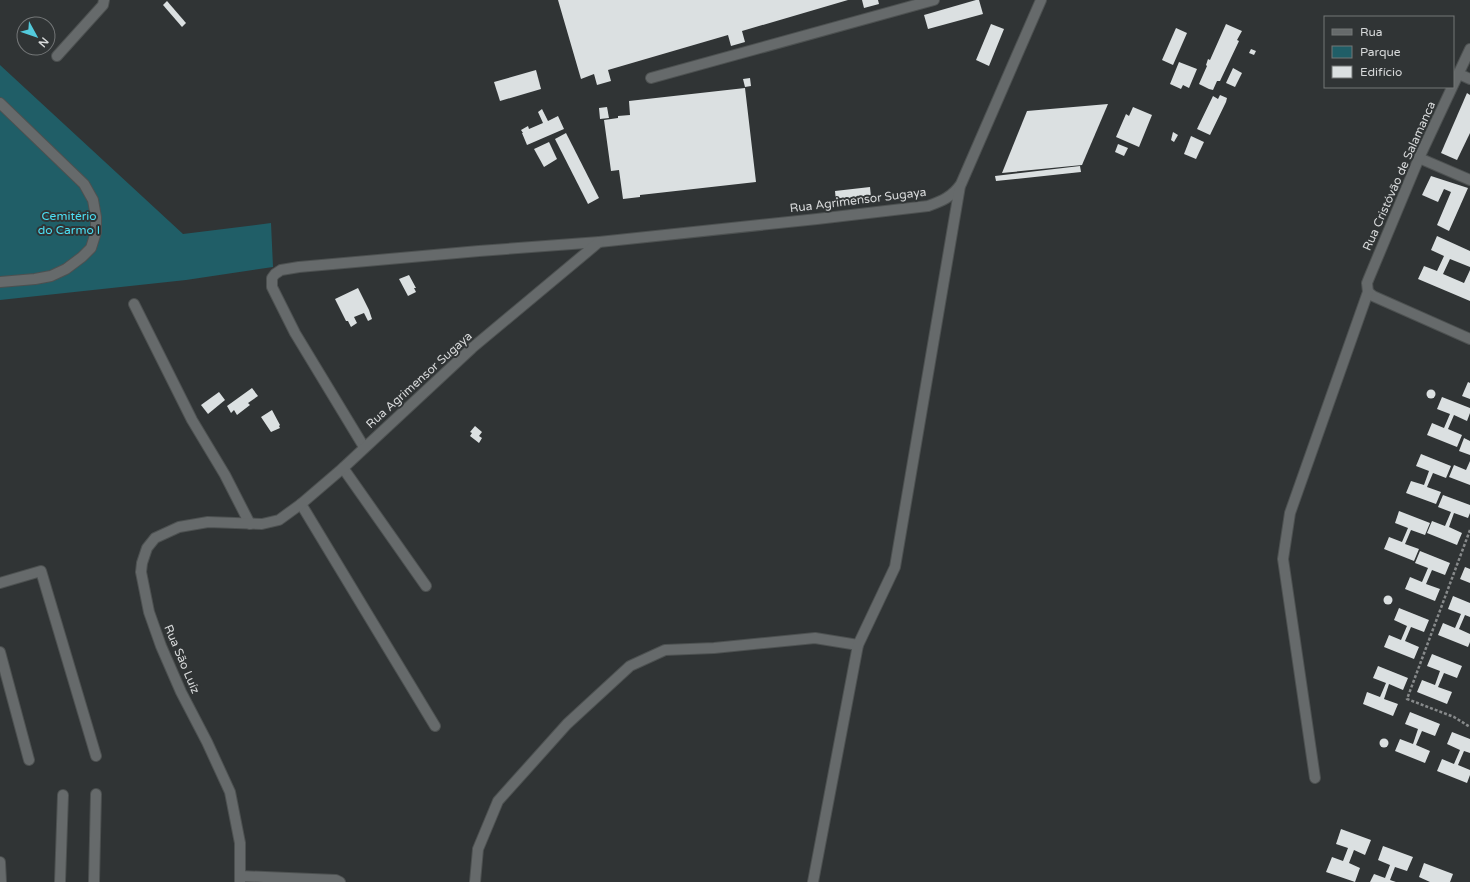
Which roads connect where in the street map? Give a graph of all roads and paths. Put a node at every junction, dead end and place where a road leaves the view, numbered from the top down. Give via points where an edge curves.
1 (104, 0) edge
2 (934, 0) edge
3 (1041, 0) edge
4 (1470, 49) edge
5 (57, 56) dead end
6 (1459, 74) junction
7 (651, 78) dead end
8 (1470, 79) edge
9 (1454, 84) edge
10 (1452, 88) edge
11 (0, 103) edge
12 (1419, 158) junction
13 (1470, 180) edge
14 (961, 184) junction
15 (599, 242) junction
16 (0, 282) edge
17 (1368, 292) junction
18 (134, 304) dead end
19 (1470, 339) edge
20 (364, 447) junction
21 (343, 468) junction
22 (301, 504) junction
23 (250, 524) junction
24 (1470, 530) edge
25 (0, 582) edge
26 (426, 586) dead end
27 (858, 645) junction
28 (0, 652) edge
29 (434, 726) dead end
30 (1470, 727) edge
31 (96, 756) dead end
32 (29, 760) dead end
33 (1315, 778) dead end
34 (96, 794) dead end
35 (63, 795) dead end
36 (0, 862) edge
37 (240, 879) edge
38 (0, 882) edge
39 (60, 882) edge
40 (94, 882) edge
41 (340, 882) edge
42 (475, 882) edge
43 (813, 882) edge

1 - 5 street via 103,5
2 - 7 street
3 - 14 street, Rua Agrimensor Sugaya
4 - 6 street, Rua Cristóvão de Salamanca
6 - 8 street
6 - 9 street, Rua Cristóvão de Salamanca
10 - 12 street, Rua Cristóvão de Salamanca
11 - 16 street via 84,184 93,200 96,217 96,232 91,248 66,269 35,280
12 - 13 street
12 - 17 street, Rua Cristóvão de Salamanca via 1367,283
14 - 15 street, Rua Agrimensor Sugaya via 952,195 928,206
14 - 27 street via 895,567
15 - 20 street, Rua Agrimensor Sugaya via 472,348
15 - 20 street, Rua Agrimensor Sugaya via 299,267 281,270 275,274 271,282 275,294 295,333
17 - 19 street
17 - 33 street, Rua Cristóvão de Salamanca via 1290,513 1283,559
18 - 23 street via 192,420 225,475
20 - 21 street, Rua Agrimensor Sugaya
21 - 22 street, Rua Agrimensor Sugaya
21 - 26 street
22 - 23 street, Rua Agrimensor Sugaya via 279,520
22 - 29 street
23 - 37 street, Rua São Luíz via 208,522 179,527 151,542 141,572 149,612 161,646 230,792 240,843
24 - 30 path via 1407,699 1454,717
25 - 31 street via 41,571
27 - 42 street via 815,638 665,650 630,666 567,724 498,801 478,849
27 - 43 street
28 - 32 street
34 - 40 street
35 - 39 street
36 - 38 street
37 - 41 street

